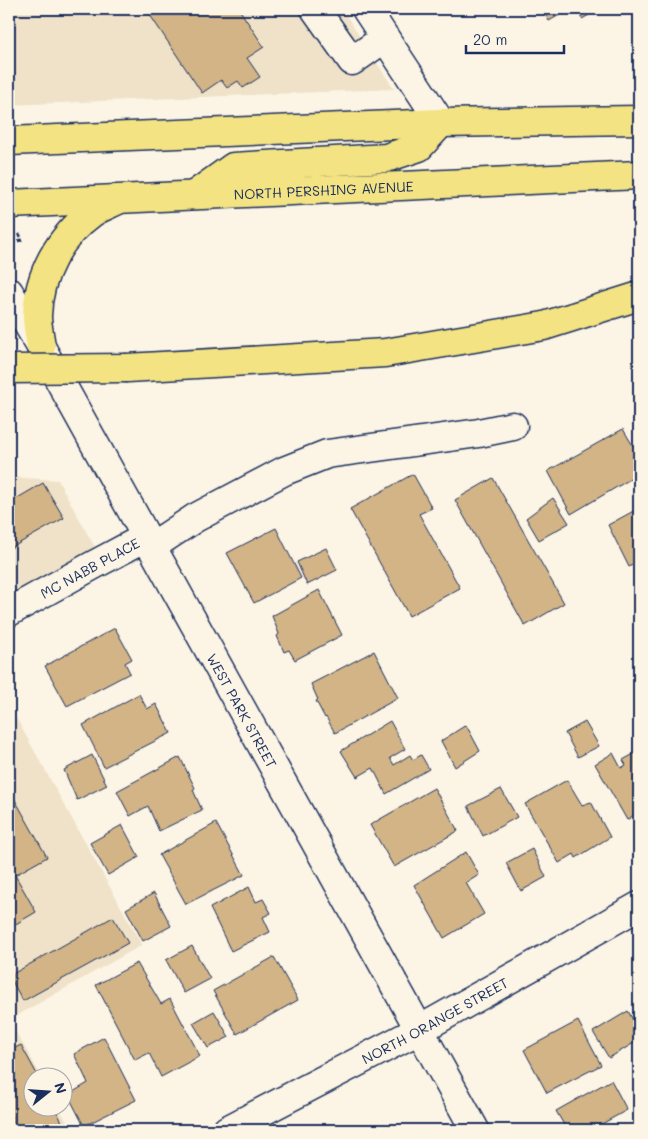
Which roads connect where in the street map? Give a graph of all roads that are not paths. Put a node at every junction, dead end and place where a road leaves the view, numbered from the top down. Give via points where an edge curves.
1 (315, 9) edge
2 (366, 9) edge
3 (385, 38) junction
4 (639, 120) edge
5 (441, 123) junction
6 (9, 142) edge
7 (639, 175) edge
8 (194, 195) junction
9 (120, 199) junction
10 (13, 216) edge
11 (9, 292) edge
12 (639, 296) edge
13 (41, 347) junction
14 (9, 369) edge
15 (513, 426) dead end
16 (149, 542) junction
17 (9, 612) edge
18 (639, 906) edge
19 (419, 1030) junction
20 (227, 1130) edge
21 (474, 1130) edge

1 - 3 street via 352,61
2 - 3 street
3 - 5 street
4 - 5 main road
5 - 6 main road
5 - 8 main road via 418,147 386,158 233,167
7 - 8 main road, NORTH PERSHING AVENUE
8 - 9 main road, NORTH PERSHING AVENUE
9 - 10 main road, NORTH PERSHING AVENUE
9 - 13 main road via 93,212 70,232 52,258 41,286 37,316
11 - 13 street, WEST PARK STREET
12 - 14 main road, bridge via 544,326 386,353 127,368
13 - 16 street, WEST PARK STREET
15 - 16 street, MC NABB PLACE via 327,454 284,471
16 - 17 street, MC NABB PLACE via 90,567
16 - 19 street, WEST PARK STREET
18 - 19 street, NORTH ORANGE STREET
19 - 20 street, NORTH ORANGE STREET
19 - 21 street, WEST PARK STREET

